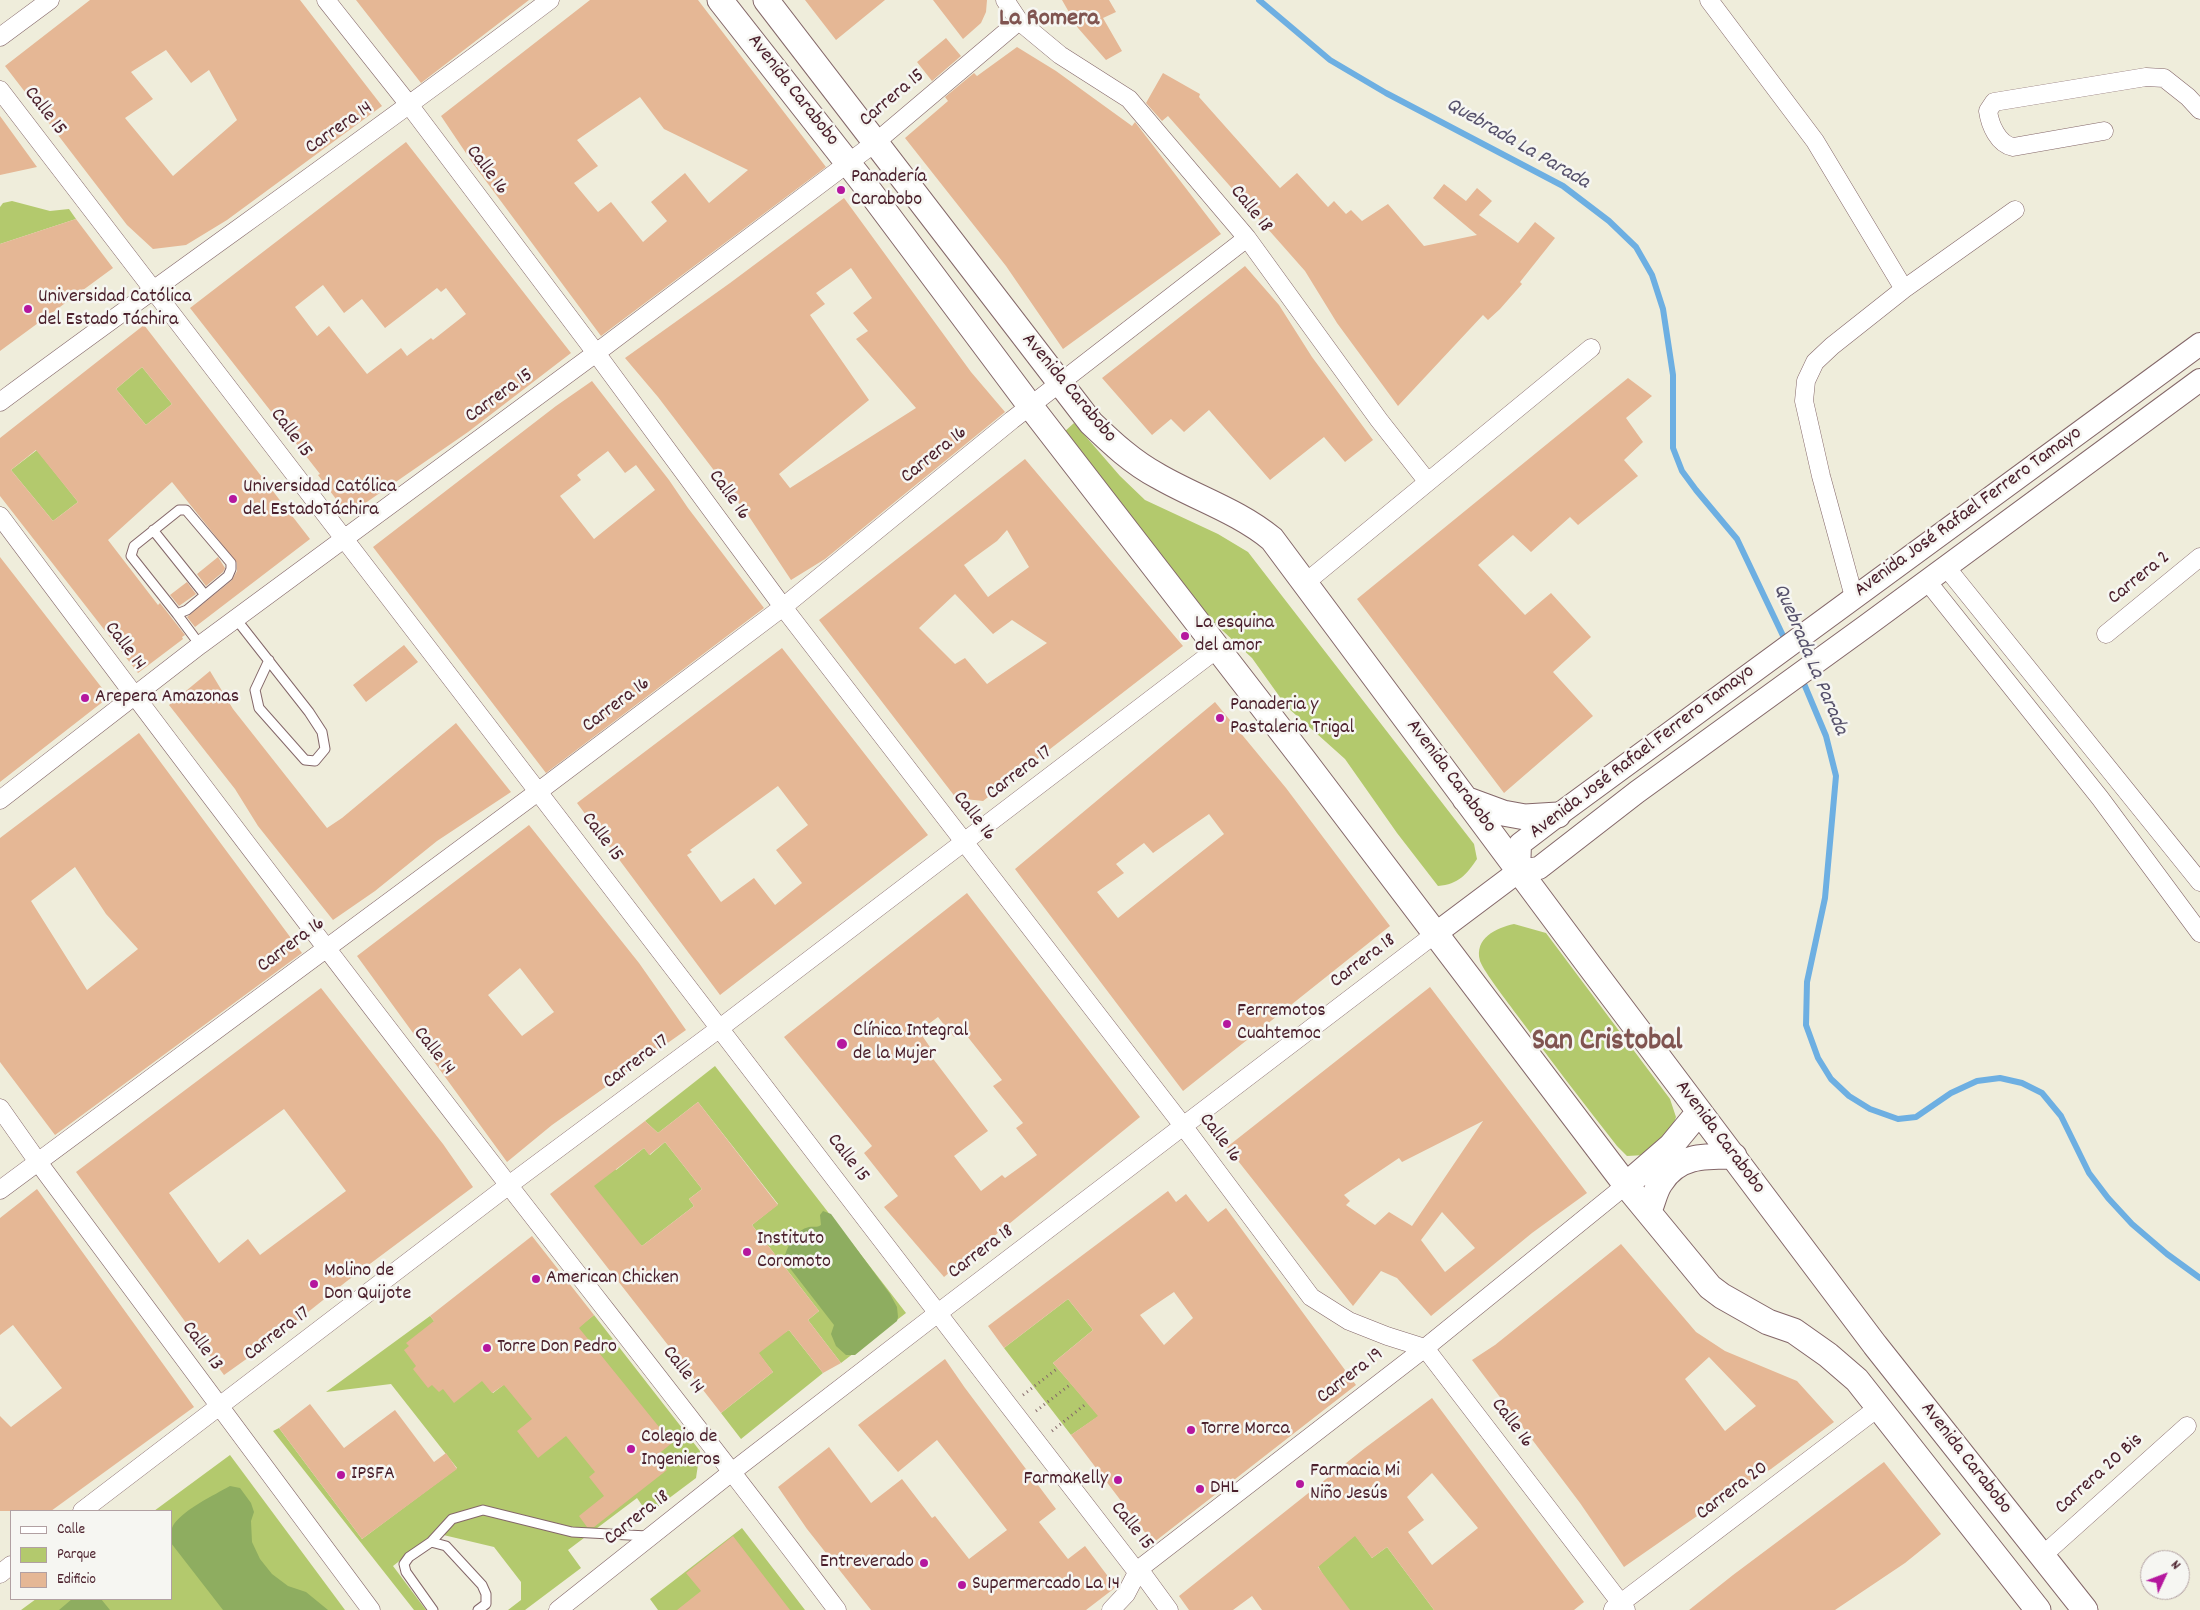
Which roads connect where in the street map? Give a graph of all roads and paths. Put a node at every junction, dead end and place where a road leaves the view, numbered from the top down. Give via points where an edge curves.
1 (50, 0) edge
2 (326, 0) edge
3 (550, 0) edge
4 (720, 0) edge
5 (766, 0) edge
6 (1005, 0) edge
7 (1709, 0) edge
8 (1019, 21) junction
9 (0, 37) edge
10 (0, 90) edge
11 (410, 106) junction
12 (2200, 110) edge
13 (2104, 131) dead end
14 (876, 142) junction
15 (847, 162) junction
16 (2015, 210) dead end
17 (1247, 238) junction
18 (152, 289) junction
19 (1904, 289) junction
20 (2200, 344) edge
21 (1591, 348) dead end
22 (596, 353) junction
23 (2200, 380) edge
24 (1061, 384) junction
25 (0, 402) edge
26 (1031, 407) junction
27 (1427, 482) junction
28 (0, 516) edge
29 (153, 530) junction
30 (343, 539) junction
31 (2200, 557) edge
32 (1946, 567) junction
33 (1928, 581) junction
34 (1305, 583) junction
35 (205, 595) junction
36 (1854, 597) junction
37 (784, 607) junction
38 (177, 614) junction
39 (236, 618) junction
40 (2106, 634) dead end
41 (200, 645) junction
42 (1217, 649) junction
43 (268, 660) junction
44 (134, 697) junction
45 (539, 791) junction
46 (1465, 799) junction
47 (0, 800) edge
48 (1558, 815) junction
49 (965, 842) junction
50 (1519, 871) junction
51 (2200, 882) edge
52 (2200, 933) edge
53 (1435, 934) junction
54 (326, 947) junction
55 (720, 1028) junction
56 (0, 1108) edge
57 (1699, 1112) junction
58 (1184, 1127) junction
59 (1734, 1156) junction
60 (38, 1162) junction
61 (509, 1185) junction
62 (1626, 1185) junction
63 (0, 1190) edge
64 (1649, 1212) junction
65 (938, 1312) junction
66 (1425, 1348) junction
67 (1058, 1368) dead end
68 (1071, 1384) dead end
69 (1088, 1403) dead end
70 (1009, 1406) junction
71 (219, 1407) junction
72 (1879, 1407) junction
73 (1022, 1422) junction
74 (2187, 1426) dead end
75 (1038, 1442) junction
76 (733, 1471) junction
77 (83, 1510) edge
78 (650, 1536) junction
79 (431, 1542) junction
80 (2042, 1556) junction
81 (10, 1566) edge
82 (1139, 1570) junction
83 (0, 1574) edge
84 (1619, 1608) edge
85 (371, 1610) edge
86 (433, 1610) edge
87 (478, 1610) edge
88 (558, 1610) edge
89 (837, 1610) edge
90 (1111, 1610) edge
91 (1169, 1610) edge
92 (2038, 1610) edge
93 (2085, 1610) edge

1 - 9 street
2 - 11 street, Calle 16
3 - 11 street, Carrera 14
4 - 15 main road, Avenida Carabobo
5 - 14 main road, Avenida Carabobo
6 - 8 street, Calle 18
7 - 19 street via 1814,141
8 - 14 street, Carrera 15
8 - 17 street, Calle 18 via 1060,55 1129,99
10 - 18 street, Calle 15
11 - 18 street, Carrera 14
11 - 22 street, Calle 16
12 - 13 street via 2164,78 2146,77 1994,102 1988,111 2000,142 2006,146
14 - 15 street, Carrera 15
14 - 24 main road, Avenida Carabobo
15 - 22 street, Carrera 15
15 - 26 main road, Avenida Carabobo
16 - 19 street
17 - 24 street, Carrera 16
17 - 27 street, Calle 18
18 - 25 street, Carrera 14
18 - 30 street, Calle 15
19 - 36 street via 1832,346 1815,362 1806,380 1804,401 1814,448
20 - 36 street, Avenida José Rafael Ferrero Tamayo
21 - 27 street
22 - 30 street, Carrera 15
22 - 37 street, Calle 16
23 - 32 street, Avenida José Rafael Ferrero Tamayo
24 - 26 street, Carrera 16
24 - 34 main road, Avenida Carabobo via 1091,423 1127,456 1171,483 1253,523 1272,539
26 - 37 street, Carrera 16
26 - 42 main road, Avenida Carabobo
27 - 34 street
28 - 44 street, Calle 14
29 - 35 lane
29 - 35 lane via 175,512 186,510 231,563 228,576
29 - 38 lane via 134,546 131,556
30 - 39 street, Carrera 15
30 - 45 street, Calle 15
31 - 40 street, Carrera 2
32 - 33 street, Avenida José Rafael Ferrero Tamayo
32 - 51 street
33 - 50 street, Avenida José Rafael Ferrero Tamayo via 1637,792 1539,868
33 - 52 street via 2100,798
34 - 46 main road, Avenida Carabobo
35 - 38 lane
36 - 48 street, Avenida José Rafael Ferrero Tamayo
37 - 45 street, Carrera 16
37 - 49 street, Calle 16
38 - 41 lane
39 - 41 street, Carrera 15
39 - 43 lane
41 - 44 street, Carrera 15
42 - 49 street, Carrera 17
42 - 53 main road, Avenida Carabobo
43 - 43 lane via 322,732 325,749 315,761 305,760 259,708 255,690
44 - 47 street, Carrera 15
44 - 54 street, Calle 14
45 - 54 street, Carrera 16
45 - 55 street, Calle 15
46 - 48 main road via 1502,813 1525,817
46 - 50 main road, Avenida Carabobo
48 - 50 street, Avenida José Rafael Ferrero Tamayo via 1520,844
49 - 55 street, Carrera 17
49 - 58 street, Calle 16
50 - 53 street
50 - 57 main road, Avenida Carabobo
53 - 58 street, Carrera 18
53 - 62 main road, Avenida Carabobo
54 - 60 street, Carrera 16
54 - 61 street, Calle 14
55 - 61 street, Carrera 17
55 - 65 street, Calle 15
56 - 60 street, Calle 13
57 - 59 main road, Avenida Carabobo
57 - 62 main road via 1671,1146
58 - 65 street, Carrera 18
58 - 66 street, Calle 16 via 1311,1297 1348,1321
59 - 64 main road via 1696,1157 1678,1165 1661,1182
59 - 80 main road, Avenida Carabobo via 1875,1345
60 - 63 street, Carrera 16
60 - 71 street, Calle 13
61 - 71 street, Carrera 17
61 - 76 street, Calle 14
62 - 64 main road, Avenida Carabobo
62 - 66 street, Carrera 19
64 - 72 main road, Avenida Carabobo via 1710,1287 1768,1322 1794,1331 1828,1355 1857,1380
65 - 70 street, Calle 15
65 - 76 street, Carrera 18
66 - 82 street, Carrera 19
66 - 84 street, Calle 16
67 - 70 path
68 - 73 path
69 - 75 path
70 - 73 street, Calle 15
71 - 77 street, Carrera 17
71 - 85 street, Calle 13
72 - 84 street, Carrera 20
72 - 92 main road, Avenida Carabobo
73 - 75 street, Calle 15
74 - 80 street, Carrera 20 Bis
75 - 82 street, Calle 15 via 1134,1568
76 - 78 street, Carrera 18
76 - 89 street, Calle 14
78 - 79 lane via 572,1532 483,1510 452,1519
78 - 88 street, Carrera 18
79 - 86 lane via 404,1564 406,1572
79 - 87 lane via 446,1546 482,1585 486,1604
80 - 93 main road, Avenida Carabobo
81 - 83 street
82 - 90 street, Carrera 19 via 1126,1594
82 - 91 street, Calle 15

